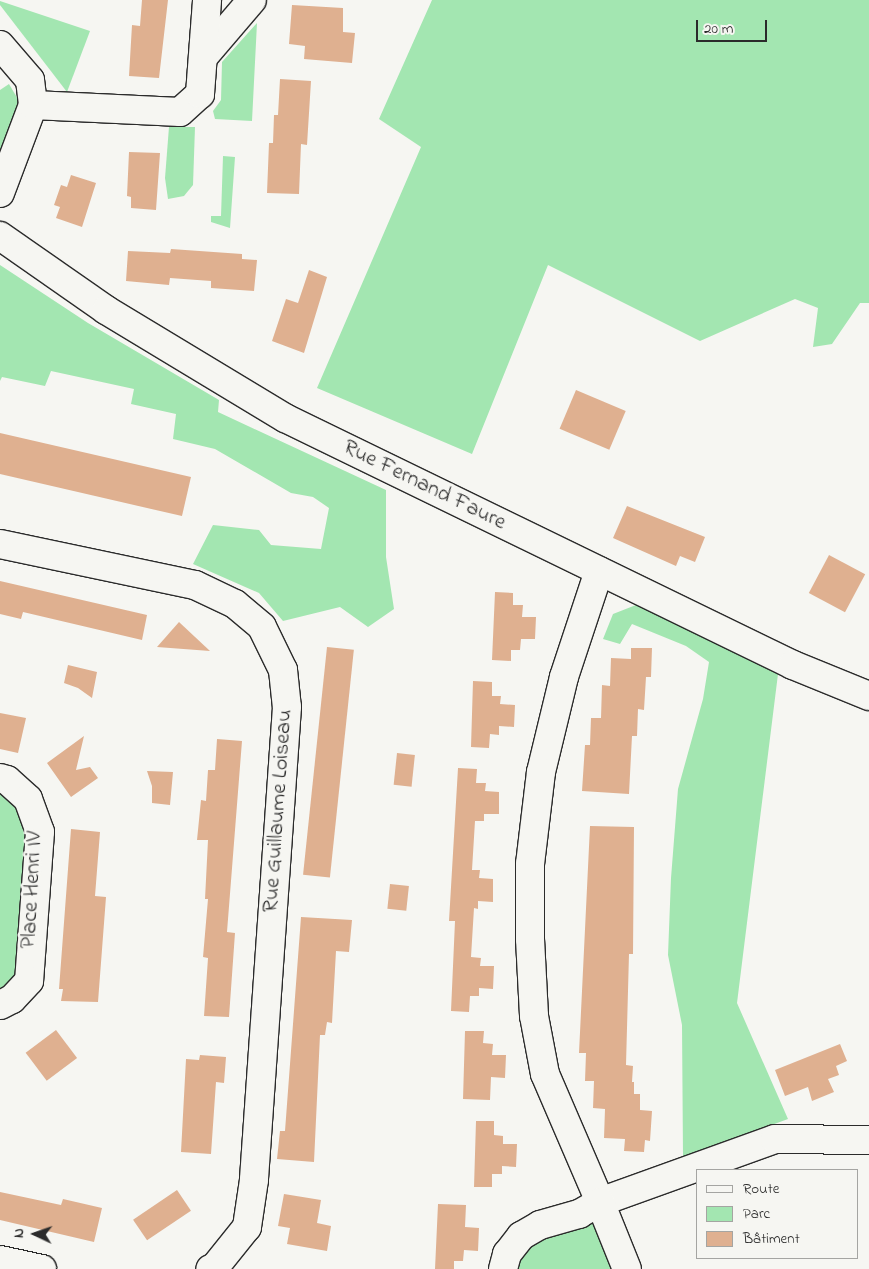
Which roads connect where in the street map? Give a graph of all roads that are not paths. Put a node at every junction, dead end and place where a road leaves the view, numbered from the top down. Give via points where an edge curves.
1 (207, 0) edge
2 (252, 0) edge
3 (0, 45) edge
4 (205, 55) junction
5 (33, 105) junction
6 (0, 193) edge
7 (0, 236) edge
8 (0, 544) edge
9 (600, 571) junction
10 (869, 696) edge
11 (0, 778) edge
12 (0, 1005) edge
13 (869, 1140) edge
14 (600, 1202) junction
15 (10, 1264) edge
16 (213, 1268) edge
17 (42, 1269) edge
18 (503, 1269) edge
19 (627, 1269) edge

1 - 4 street
2 - 4 street
3 - 5 street via 30,80
4 - 5 street via 200,94 180,112
5 - 6 street
7 - 9 street, Rue Fernand Faure via 106,310 285,418
8 - 16 street, Rue Guillaume Loiseau via 195,586 235,604 262,627 283,670 287,707 254,1180 247,1227
9 - 10 street, Rue Fernand Faure via 794,665
9 - 14 street via 564,677 541,772 530,864 534,1016 545,1074
11 - 12 street, Place Henri IV via 7,780 28,799 40,832 29,981 12,999
13 - 14 street via 775,1139
14 - 18 street via 579,1214 540,1224 521,1236 508,1254
14 - 19 street
15 - 17 street

